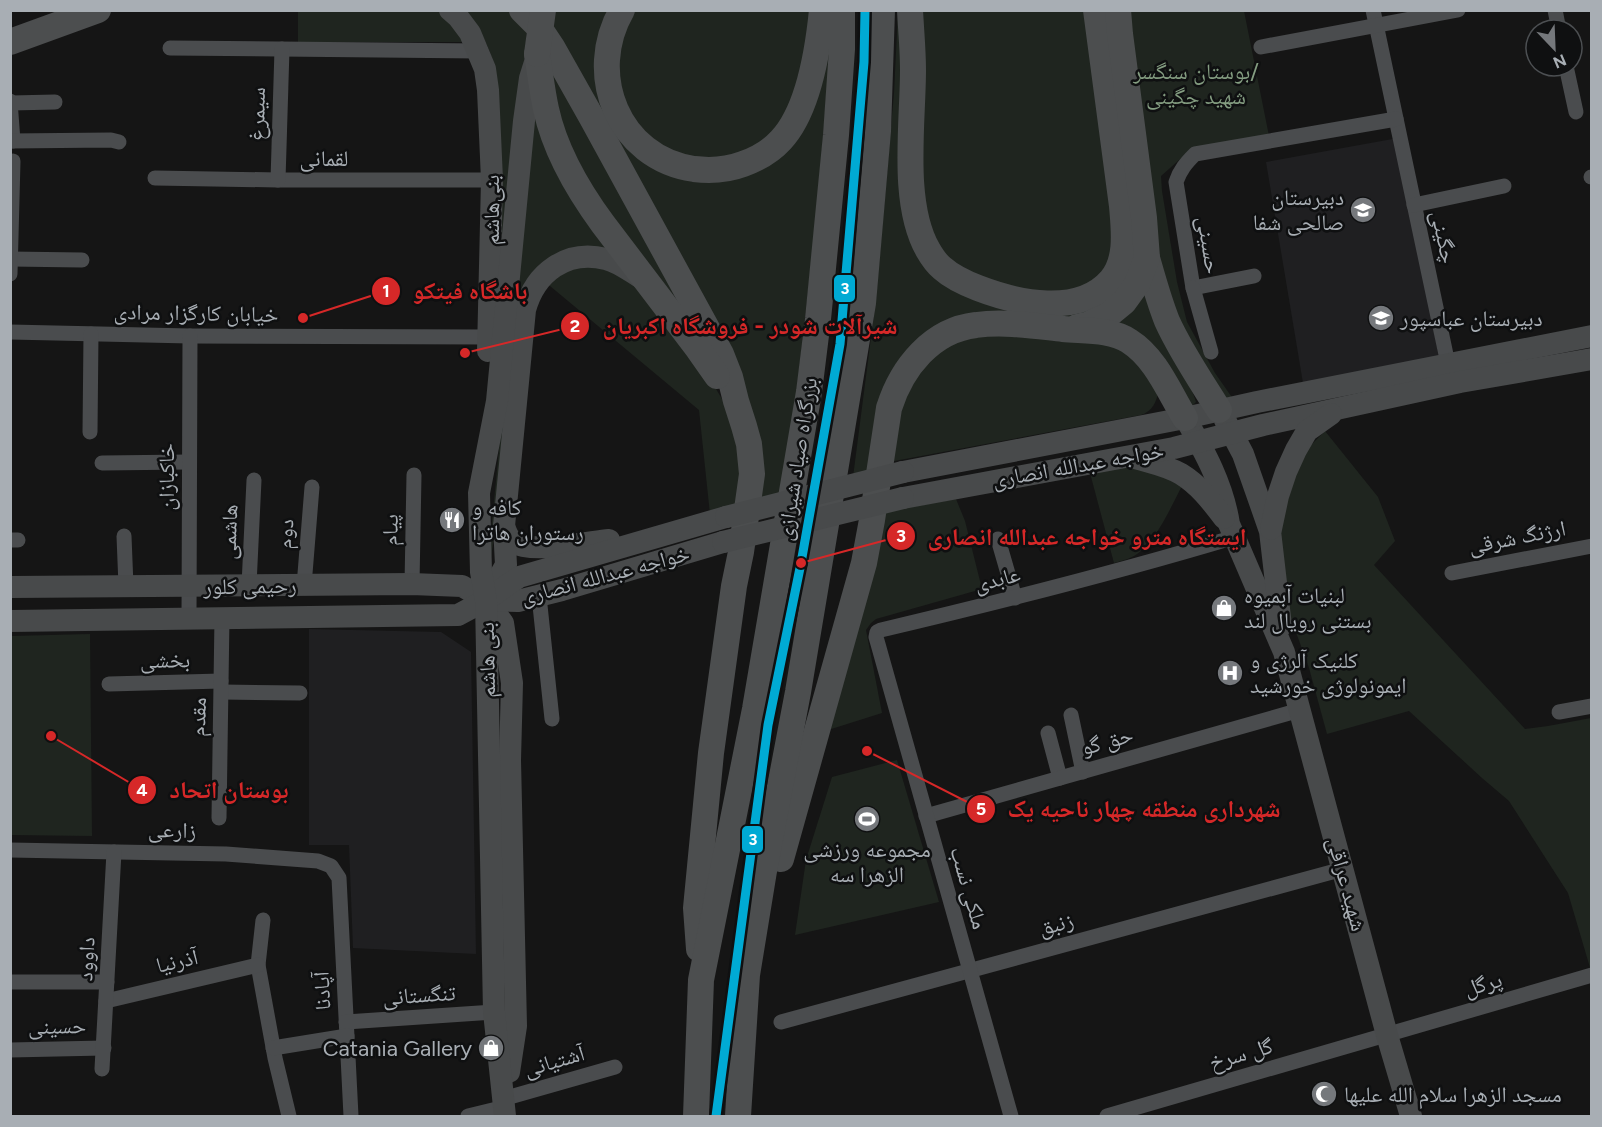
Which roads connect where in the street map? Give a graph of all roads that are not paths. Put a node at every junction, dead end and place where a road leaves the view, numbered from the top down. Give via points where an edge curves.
1 (98, 10) edge
2 (450, 10) edge
3 (522, 10) edge
4 (543, 10) edge
5 (622, 10) edge
6 (822, 10) edge
7 (842, 10) edge
8 (882, 10) edge
9 (910, 10) edge
10 (1096, 10) edge
11 (1118, 10) edge
12 (1458, 10) edge
13 (1375, 18) edge
14 (10, 42) edge
15 (1261, 47) dead end
16 (170, 48) dead end
17 (282, 49) junction
18 (479, 51) junction
19 (537, 54) junction
20 (1569, 78) edge
21 (11, 102) edge
22 (55, 102) dead end
23 (1576, 112) dead end
24 (1396, 119) junction
25 (12, 141) edge
26 (119, 142) dead end
27 (13, 161) dead end
28 (155, 178) dead end
29 (278, 180) junction
30 (492, 180) junction
31 (12, 181) edge
32 (1504, 186) dead end
33 (1414, 205) junction
34 (1147, 258) junction
35 (11, 259) edge
36 (82, 260) dead end
37 (10, 274) edge
38 (1254, 276) dead end
39 (645, 280) junction
40 (1193, 288) junction
41 (1065, 329) junction
42 (10, 332) edge
43 (91, 334) junction
44 (190, 336) junction
45 (1592, 336) edge
46 (489, 337) junction
47 (1210, 352) dead end
48 (1592, 359) edge
49 (1448, 364) junction
50 (736, 401) junction
51 (1338, 408) junction
52 (1219, 410) junction
53 (1185, 418) junction
54 (90, 432) dead end
55 (1231, 433) junction
56 (1199, 442) junction
57 (1127, 456) junction
58 (188, 462) junction
59 (102, 464) dead end
60 (414, 475) dead end
61 (254, 480) dead end
62 (312, 487) dead end
63 (479, 493) junction
64 (504, 526) junction
65 (1232, 531) junction
66 (1270, 531) junction
67 (670, 532) junction
68 (124, 536) dead end
69 (998, 538) dead end
70 (1592, 546) edge
71 (1452, 573) dead end
72 (249, 585) junction
73 (412, 585) junction
74 (126, 586) junction
75 (304, 586) junction
76 (10, 587) edge
77 (189, 587) junction
78 (539, 596) junction
79 (1015, 598) junction
80 (486, 600) junction
81 (189, 617) junction
82 (222, 617) junction
83 (10, 621) edge
84 (876, 637) joint
85 (1284, 651) junction
86 (109, 684) dead end
87 (222, 686) junction
88 (300, 693) dead end
89 (1592, 706) edge
90 (1300, 710) junction
91 (1559, 712) dead end
92 (1071, 715) dead end
93 (552, 719) dead end
94 (1048, 734) dead end
95 (1083, 771) junction
96 (1060, 778) junction
97 (926, 816) junction
98 (219, 818) dead end
99 (10, 850) edge
100 (114, 852) junction
101 (331, 866) joint
102 (1343, 869) junction
103 (263, 920) dead end
104 (258, 965) junction
105 (969, 971) junction
106 (747, 975) junction
107 (1592, 975) edge
108 (701, 980) junction
109 (10, 982) edge
110 (107, 982) junction
111 (106, 1001) junction
112 (494, 1012) junction
113 (781, 1022) dead end
114 (347, 1029) junction
115 (1387, 1035) junction
116 (104, 1048) junction
117 (273, 1048) junction
118 (10, 1050) edge
119 (615, 1067) dead end
120 (102, 1069) dead end
121 (505, 1107) edge
122 (289, 1116) edge
123 (351, 1116) edge
124 (468, 1116) edge
125 (696, 1116) edge
126 (738, 1116) edge
127 (1011, 1116) edge
128 (1107, 1116) edge
129 (1411, 1116) edge

1 - 14 highway
2 - 18 main road, بنی‌هاشم via 470,33
3 - 50 highway via 552,46 705,324 721,354
4 - 19 highway, bridge
5 - 6 highway via 611,36 606,69 616,113 637,141 661,159 680,167 719,170 753,160 781,140 791,127 812,72
7 - 108 highway, بزرگراه صیاد شیرازی via 836,135 809,392 755,708
8 - 106 highway, بزرگراه صیاد شیرازی via 878,131 863,303
9 - 10 highway via 910,172 917,219 927,247 944,269 970,285 1009,298 1055,304 1078,301 1100,290 1112,279 1124,247
11 - 34 highway
12 - 13 street
13 - 15 street
13 - 24 street, چگینی
16 - 17 street
17 - 18 street
17 - 29 street, سیمرغ
18 - 30 main road, بنی‌هاشم via 488,90
19 - 39 highway via 546,110 573,179
19 - 63 main road via 524,121 497,401
20 - 23 street
21 - 22 street
21 - 25 street
24 - 33 street, چگینی
24 - 40 street, حسینی via 1195,154 1176,182
25 - 26 street
27 - 31 street
28 - 29 street, لقمانی
29 - 30 street, لقمانی
30 - 46 main road, بنی‌هاشم
31 - 35 street
32 - 33 street
33 - 49 street, چگینی
34 - 41 highway via 1137,284 1124,302 1107,316
34 - 52 highway via 1159,301 1178,344
35 - 36 street
35 - 37 street
38 - 40 street, حسینی
39 - 50 highway
39 - 64 main road via 608,259 590,256 560,263 532,290 525,310
40 - 47 street
41 - 53 highway via 1109,333 1128,340 1153,364
41 - 106 highway via 1011,324 954,330 936,339 920,354 894,393 862,571
42 - 43 street, خیابان کارگزار مرادی
43 - 44 street, خیابان کارگزار مرادی
43 - 54 street
44 - 46 street, خیابان کارگزار مرادی
44 - 58 street, خاکبازان
45 - 49 main road, خواجه عبدالله انصاری
46 - 63 main road, بنی‌هاشم
48 - 51 main road, خواجه عبدالله انصاری
49 - 52 main road, خواجه عبدالله انصاری
50 - 108 highway via 749,444 752,474 711,753 700,857 696,908
51 - 55 main road, خواجه عبدالله انصاری
51 - 66 main road via 1307,431 1296,450 1278,496
52 - 53 main road, خواجه عبدالله انصاری
52 - 55 main road, شهید عراقی
53 - 56 main road, شهید عراقی
53 - 67 main road, خواجه عبدالله انصاری, bridge via 903,472
55 - 56 main road, خواجه عبدالله انصاری
55 - 66 main road, شهید عراقی via 1243,454
56 - 57 main road, خواجه عبدالله انصاری
56 - 65 main road, شهید عراقی via 1226,502
57 - 65 main road via 1182,475 1207,496
57 - 78 main road, خواجه عبدالله انصاری, bridge via 903,498 723,542
58 - 59 street
58 - 77 street, خاکبازان
60 - 73 street, پیام
61 - 72 street, هاشمی
62 - 75 street, دوم
63 - 80 main road via 481,572
64 - 67 main road via 512,542 535,549
64 - 80 main road via 506,565
65 - 79 street, عابدی via 1143,565
65 - 85 main road, شهید عراقی
66 - 85 main road, شهید عراقی
67 - 80 main road, خواجه عبدالله انصاری via 519,577
68 - 74 street
69 - 79 street
70 - 71 street, ارژنگ شرقی
72 - 75 main road, رحیمی کلور
72 - 77 main road, رحیمی کلور
73 - 75 main road, رحیمی کلور
73 - 80 main road, رحیمی کلور via 462,586
74 - 76 main road, رحیمی کلور
74 - 77 main road, رحیمی کلور
77 - 81 street, خاکبازان
78 - 80 main road, خواجه عبدالله انصاری via 518,601
78 - 93 street
79 - 84 street, عابدی via 881,630
80 - 82 main road via 458,615
80 - 112 main road, بنی هاشم
80 - 121 main road, بنی هاشم via 503,623 512,683 516,1026
81 - 82 main road
81 - 83 main road
82 - 87 street, مقدم
84 - 97 street, ملکی نسب
85 - 90 main road, شهید عراقی
86 - 87 street, بخشی
87 - 88 street, بخشی
87 - 98 street, مقدم
89 - 91 street
90 - 95 street, حق گو
90 - 102 main road, شهید عراقی
92 - 95 street
94 - 96 street
95 - 96 street, حق گو
96 - 97 street, حق گو
97 - 105 street, ملکی نسب
99 - 100 street, زارعی
100 - 101 street, زارعی via 226,854 318,861
100 - 110 street, داوود
101 - 114 street, آپادنا via 339,878
102 - 105 street, زنبق
102 - 115 main road, شهید عراقی
103 - 104 street
104 - 111 street, آذرنیا
104 - 117 street
105 - 113 street, زنبق
105 - 127 street, ملکی نسب
106 - 126 highway, بزرگراه صیاد شیرازی
107 - 115 street, پرگل
108 - 125 highway, بزرگراه صیاد شیرازی
109 - 110 street
110 - 111 street, داوود
111 - 116 street, داوود
112 - 114 street, تنگستانی
112 - 121 main road, بنی هاشم
114 - 117 street, تنگستانی
114 - 123 street, آپادنا
115 - 128 street, گل سرخ
115 - 129 main road, شهید عراقی
116 - 118 street, حسینی
116 - 120 street, داوود
117 - 122 street
119 - 121 street, آشتیانی
121 - 124 street, آشتیانی

